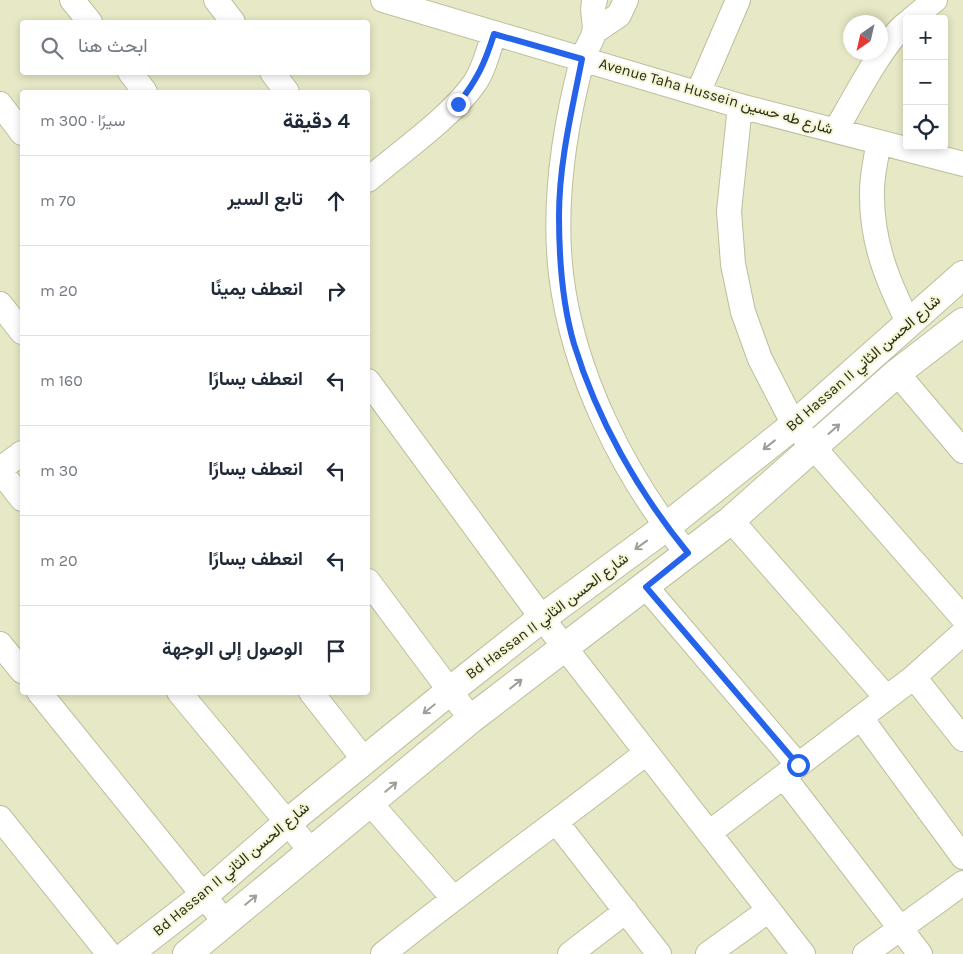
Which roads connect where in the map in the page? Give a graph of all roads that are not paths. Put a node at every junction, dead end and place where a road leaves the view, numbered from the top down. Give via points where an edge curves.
1 (72, 0) edge
2 (216, 0) edge
3 (383, 0) edge
4 (594, 0) edge
5 (626, 0) edge
6 (738, 0) edge
7 (935, 0) edge
8 (917, 15) edge
9 (88, 20) edge
10 (231, 20) edge
11 (903, 26) edge
12 (594, 32) junction
13 (494, 34) junction
14 (582, 59) junction
15 (132, 75) edge
16 (274, 75) edge
17 (144, 90) edge
18 (286, 90) edge
19 (698, 93) junction
20 (0, 104) edge
21 (740, 106) junction
22 (20, 130) edge
23 (836, 130) junction
24 (879, 142) junction
25 (963, 164) edge
26 (370, 178) edge
27 (963, 275) edge
28 (0, 304) edge
29 (963, 322) edge
30 (909, 324) junction
31 (20, 329) edge
32 (897, 373) junction
33 (370, 384) edge
34 (794, 425) junction
35 (813, 447) junction
36 (963, 451) edge
37 (20, 455) edge
38 (0, 470) edge
39 (20, 496) edge
40 (730, 520) junction
41 (666, 527) junction
42 (688, 553) junction
43 (370, 584) edge
44 (646, 587) junction
45 (542, 618) junction
46 (963, 618) edge
47 (963, 633) edge
48 (0, 644) edge
49 (564, 647) junction
50 (20, 669) edge
51 (914, 677) junction
52 (451, 690) junction
53 (42, 695) edge
54 (181, 695) edge
55 (313, 695) edge
56 (885, 696) junction
57 (861, 718) junction
58 (471, 719) junction
59 (963, 739) edge
60 (646, 753) junction
61 (365, 761) junction
62 (791, 771) junction
63 (371, 804) junction
64 (0, 818) edge
65 (557, 823) junction
66 (286, 824) junction
67 (709, 833) junction
68 (310, 851) junction
69 (963, 857) edge
70 (963, 882) edge
71 (203, 896) junction
72 (453, 898) junction
73 (769, 910) junction
74 (626, 911) junction
75 (225, 922) junction
76 (900, 927) junction
77 (109, 954) edge
78 (128, 954) edge
79 (187, 954) edge
80 (383, 954) edge
81 (570, 954) edge
82 (659, 954) edge
83 (708, 954) edge
84 (803, 954) edge
85 (865, 954) edge
86 (920, 954) edge

1 - 9 street
2 - 10 street
3 - 13 street, Avenue Taha Hussein شارع طه حسين
4 - 12 street
5 - 12 street via 619,15
6 - 19 street
7 - 8 street
11 - 23 street via 871,70
12 - 14 street
13 - 14 street, Avenue Taha Hussein شارع طه حسين
13 - 26 street via 484,66 458,104
14 - 19 street, Avenue Taha Hussein شارع طه حسين
14 - 41 street via 565,145 559,215 561,274 574,343 607,430
15 - 17 street
16 - 18 street
19 - 21 street, Avenue Taha Hussein شارع طه حسين
20 - 22 street
21 - 23 street, Avenue Taha Hussein شارع طه حسين
21 - 34 street via 729,210 733,264 743,312 760,359
23 - 24 street, Avenue Taha Hussein شارع طه حسين
24 - 25 street, Avenue Taha Hussein شارع طه حسين
24 - 30 street via 872,190 874,236 889,282
27 - 30 street, Bd Hassan II شارع الحسن الثاني
28 - 31 street
29 - 32 street, Bd Hassan II شارع الحسن الثاني
30 - 34 street, Bd Hassan II شارع الحسن الثاني
35 -> 32 street, Bd Hassan II شارع الحسن الثاني
32 - 36 street
33 - 45 street
34 - 35 street
34 -> 41 street, Bd Hassan II شارع الحسن الثاني
35 - 40 street, Bd Hassan II شارع الحسن الثاني
35 - 46 street
37 - 38 street
38 - 39 street
40 - 42 street, Bd Hassan II شارع الحسن الثاني
40 - 56 street
41 - 42 street
41 -> 45 street, Bd Hassan II شارع الحسن الثاني
42 - 44 street, Bd Hassan II شارع الحسن الثاني
43 - 52 street
44 - 49 street, Bd Hassan II شارع الحسن الثاني
44 - 62 street
45 - 49 street
45 - 52 street, Bd Hassan II شارع الحسن الثاني
47 - 51 street
48 - 50 street
58 -> 49 street, Bd Hassan II شارع الحسن الثاني
49 - 60 street
51 - 56 street
51 - 59 street
52 - 58 street
52 -> 61 street, Bd Hassan II شارع الحسن الثاني
53 - 71 street
54 - 66 street
55 - 61 street
56 - 57 street
57 - 62 street
57 - 69 street
63 -> 58 street, Bd Hassan II شارع الحسن الثاني
60 - 65 street
60 - 67 street
61 - 66 street, Bd Hassan II شارع الحسن الثاني
62 - 67 street
62 - 76 street
63 - 68 street, Bd Hassan II شارع الحسن الثاني
63 - 72 street
64 - 77 street
65 - 72 street
65 - 74 street
66 - 68 street
66 - 71 street, Bd Hassan II شارع الحسن الثاني
67 - 73 street
75 -> 68 street, Bd Hassan II شارع الحسن الثاني
70 - 76 street
71 - 75 street
71 - 78 street, Bd Hassan II شارع الحسن الثاني
72 - 80 street
73 - 83 street
73 - 84 street
74 - 81 street
74 - 82 street
75 - 79 street, Bd Hassan II شارع الحسن الثاني
76 - 85 street
76 - 86 street

